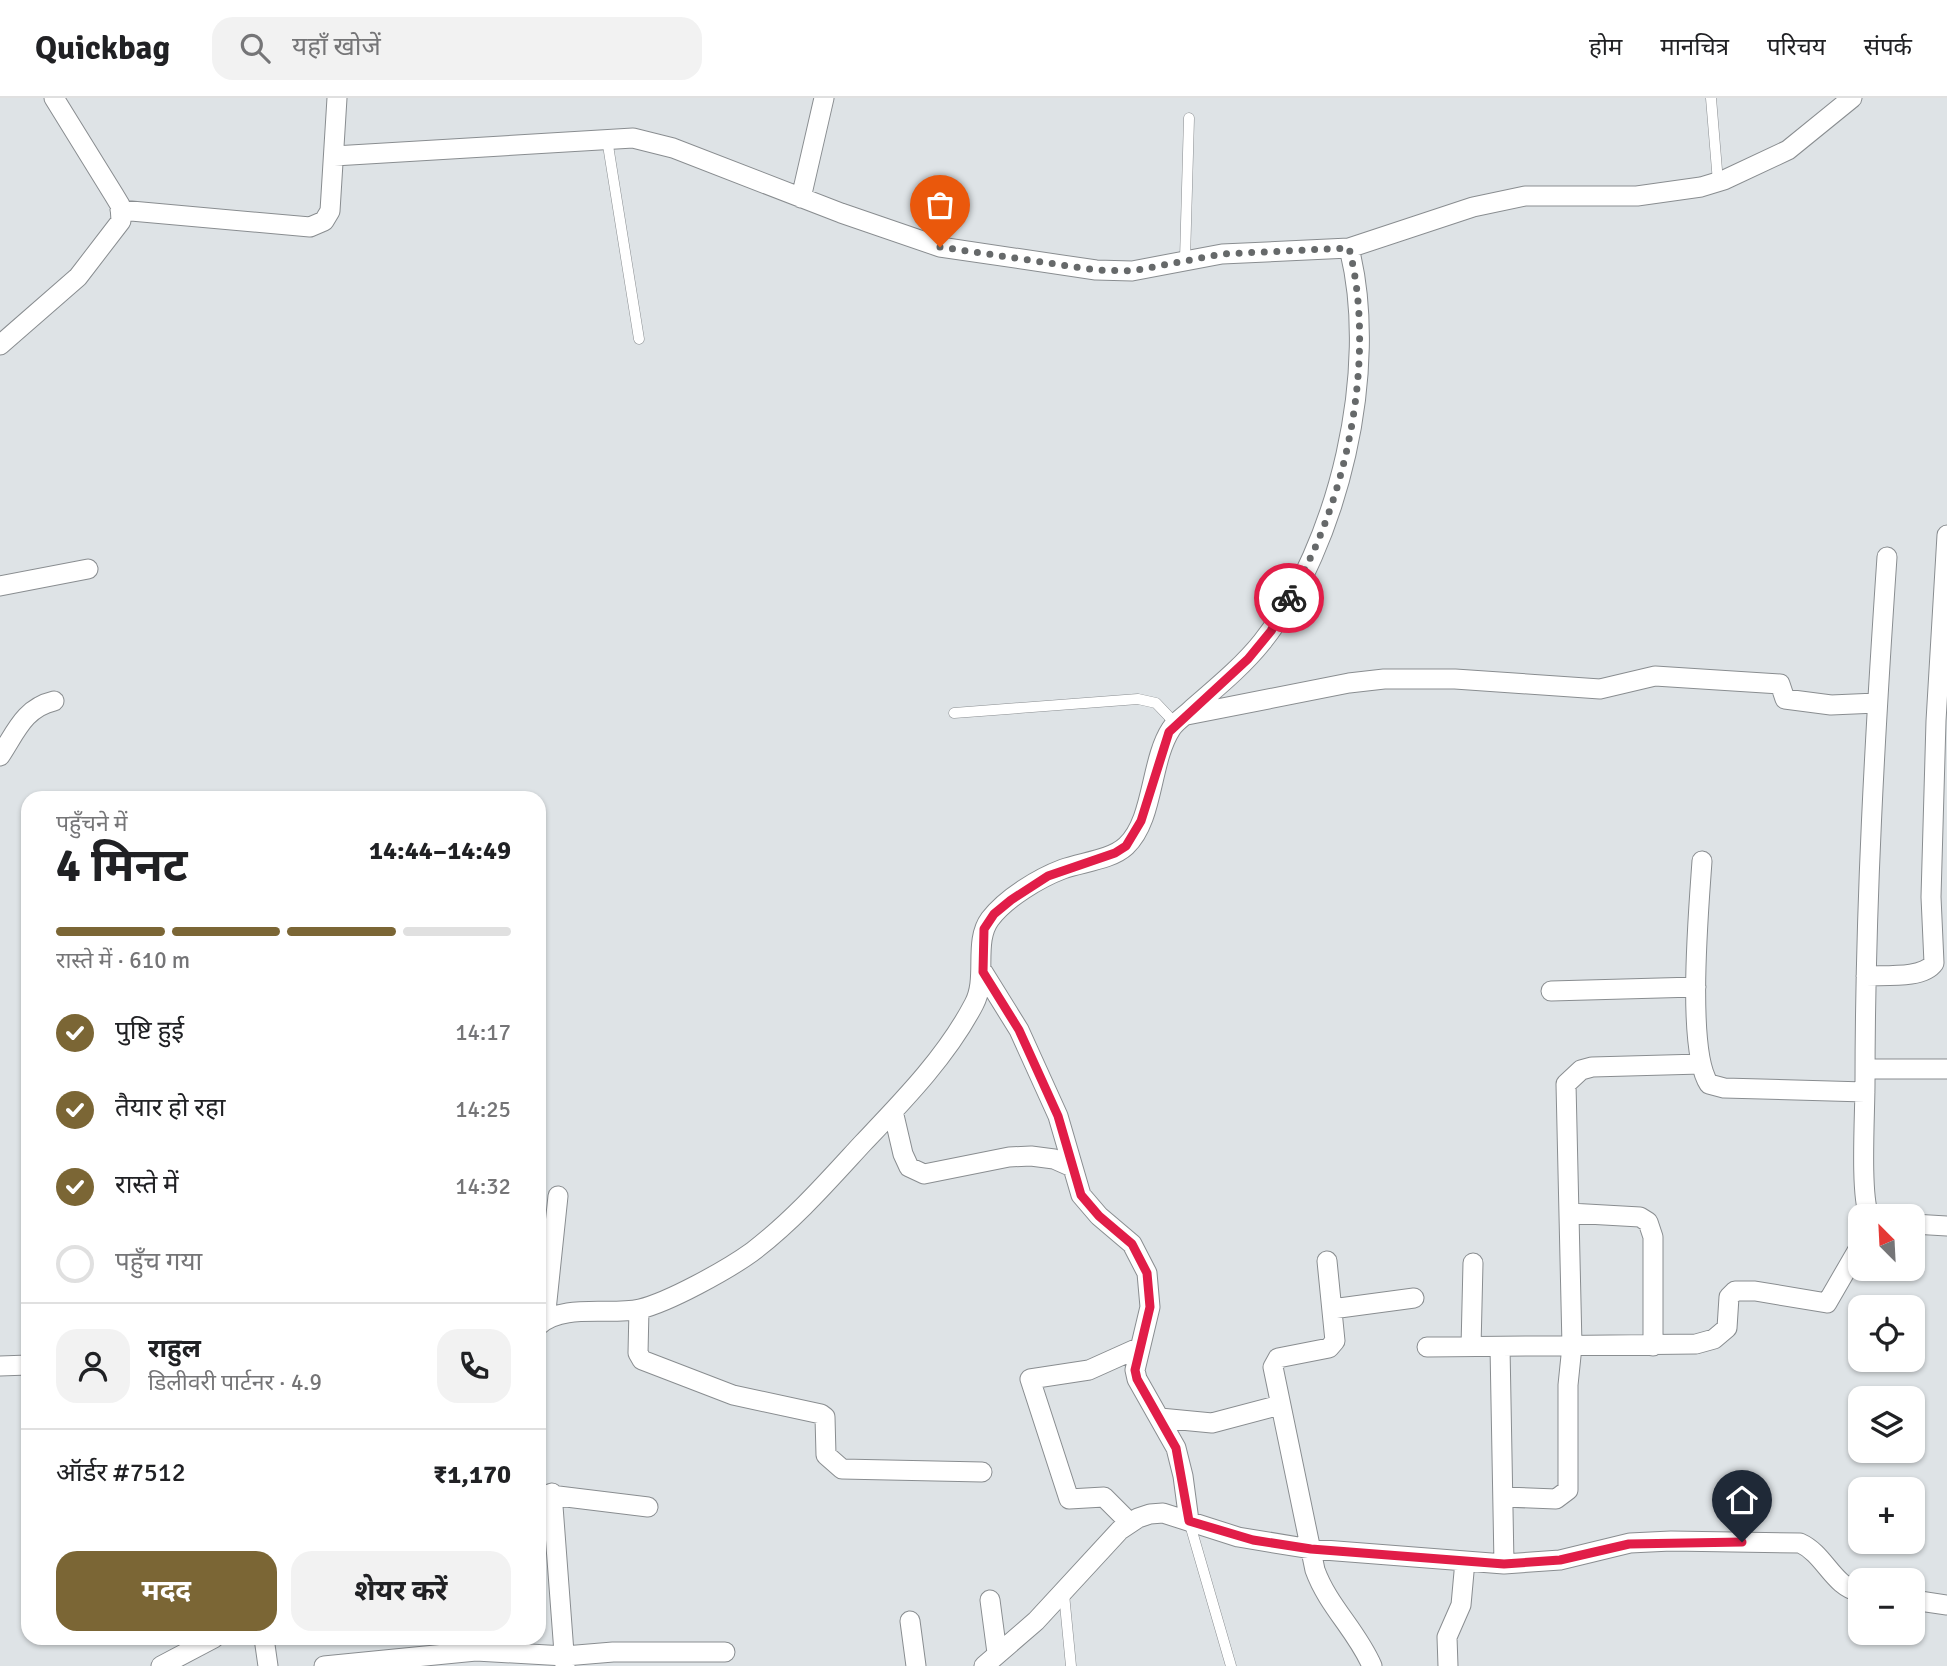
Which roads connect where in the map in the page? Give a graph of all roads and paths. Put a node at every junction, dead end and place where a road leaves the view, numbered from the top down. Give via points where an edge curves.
1 (54, 98) edge
2 (337, 98) edge
3 (824, 98) edge
4 (1711, 98) edge
5 (1852, 98) edge
6 (1189, 118) dead end
7 (607, 139) junction
8 (334, 156) junction
9 (1718, 182) junction
10 (802, 198) junction
11 (120, 210) junction
12 (1349, 248) junction
13 (1185, 259) junction
14 (639, 339) dead end
15 (0, 345) edge
16 (1947, 535) edge
17 (1887, 557) dead end
18 (88, 569) dead end
19 (0, 586) edge
20 (54, 701) dead end
21 (1877, 703) junction
22 (954, 713) dead end
23 (1181, 719) junction
24 (0, 756) edge
25 (1702, 861) dead end
26 (1940, 966) edge
27 (983, 972) junction
28 (1866, 976) junction
29 (1696, 987) junction
30 (1551, 991) dead end
31 (1701, 1064) junction
32 (1865, 1069) junction
33 (1947, 1069) edge
34 (1865, 1092) junction
35 (893, 1111) junction
36 (1072, 1167) junction
37 (558, 1196) dead end
38 (1869, 1204) edge
39 (1569, 1213) junction
40 (1925, 1225) edge
41 (1947, 1226) edge
42 (1327, 1261) dead end
43 (1473, 1263) dead end
44 (1848, 1266) edge
45 (546, 1291) edge
46 (1414, 1297) dead end
47 (639, 1309) junction
48 (1332, 1309) junction
49 (546, 1321) edge
50 (1572, 1346) junction
51 (1653, 1346) junction
52 (1427, 1347) dead end
53 (1471, 1347) junction
54 (1500, 1347) junction
55 (1138, 1348) junction
56 (21, 1364) edge
57 (0, 1366) edge
58 (1280, 1405) junction
59 (1160, 1418) junction
60 (982, 1472) dead end
61 (546, 1493) edge
62 (1503, 1497) junction
63 (648, 1507) dead end
64 (1189, 1521) junction
65 (1129, 1522) junction
66 (1311, 1549) junction
67 (1465, 1560) junction
68 (1504, 1564) junction
69 (1076, 1577) junction
70 (1848, 1587) edge
71 (989, 1600) dead end
72 (1925, 1602) edge
73 (1947, 1605) edge
74 (910, 1621) dead end
75 (201, 1645) edge
76 (265, 1645) edge
77 (468, 1645) edge
78 (480, 1645) edge
79 (724, 1652) dead end
80 (990, 1660) edge
81 (565, 1661) edge
82 (161, 1666) edge
83 (268, 1666) edge
84 (324, 1666) edge
85 (916, 1666) edge
86 (1071, 1666) edge
87 (1231, 1666) edge
88 (1372, 1666) edge
89 (1448, 1666) edge

1 - 11 street
2 - 8 street
3 - 10 street
4 - 9 lane
5 - 9 street via 1788,150
6 - 13 lane
7 - 8 street
7 - 10 street via 652,141
7 - 14 lane
8 - 11 street via 330,211 316,226
9 - 12 street via 1637,196 1525,195 1473,207
10 - 13 street via 909,238 965,251 1096,270 1132,271
11 - 15 street via 118,227 78,277
12 - 13 street
12 - 23 street via 1357,282 1358,369 1348,445 1319,537 1271,631 1248,659
16 - 26 street via 1937,721
17 - 21 street
18 - 19 street
20 - 24 street via 25,715
21 - 23 street via 1822,704 1785,699 1780,684 1655,676 1600,689 1414,678 1349,683
21 - 28 street
22 - 23 lane via 1138,699 1156,703
23 - 27 street via 1169,732 1141,821 1126,846 1048,876 994,914 984,929
25 - 29 street
26 - 28 street
27 - 35 street via 971,1010
27 - 36 street via 1019,1030 1058,1116
28 - 32 street
29 - 30 street
29 - 31 street
31 - 34 street via 1704,1077 1716,1087
31 - 39 street via 1592,1067 1573,1076 1566,1084
32 - 33 street
32 - 34 street
34 - 38 street
35 - 36 street via 902,1154 909,1167 924,1174 1031,1156
35 - 47 street via 782,1227 748,1254
36 - 55 street via 1087,1205 1132,1244 1147,1273 1150,1307
37 - 45 street
39 - 50 street
39 - 51 street via 1640,1217 1648,1222 1653,1237
40 - 41 street
42 - 48 street
43 - 53 street
44 - 51 street via 1827,1303 1735,1292 1729,1297 1727,1328 1722,1334 1696,1344
46 - 48 street
47 - 49 street via 565,1314
47 - 60 street via 638,1353 642,1360 733,1395 821,1414 825,1417 826,1455 842,1469
48 - 58 street via 1333,1345 1274,1361
50 - 51 street
50 - 54 street
50 - 62 street via 1567,1385 1568,1490 1556,1499
52 - 53 street
53 - 54 street
54 - 62 street
55 - 59 street via 1137,1379
55 - 65 street via 1089,1370 1030,1379 1069,1499 1104,1497
56 - 57 street
58 - 59 street via 1212,1423
58 - 66 street
59 - 64 street via 1180,1462
61 - 63 street
61 - 81 street
62 - 68 street
64 - 65 street via 1163,1513
64 - 66 street via 1253,1540
64 - 87 lane
65 - 69 street
66 - 67 street
66 - 88 street via 1321,1586
67 - 68 street
67 - 89 street via 1461,1605 1447,1637
68 - 70 street via 1560,1560 1629,1544 1789,1542 1811,1548
69 - 80 street via 1036,1621
69 - 86 lane
71 - 80 street
72 - 73 street
74 - 85 street
75 - 82 street
76 - 83 street
77 - 84 street
78 - 81 street
79 - 81 street via 613,1652

